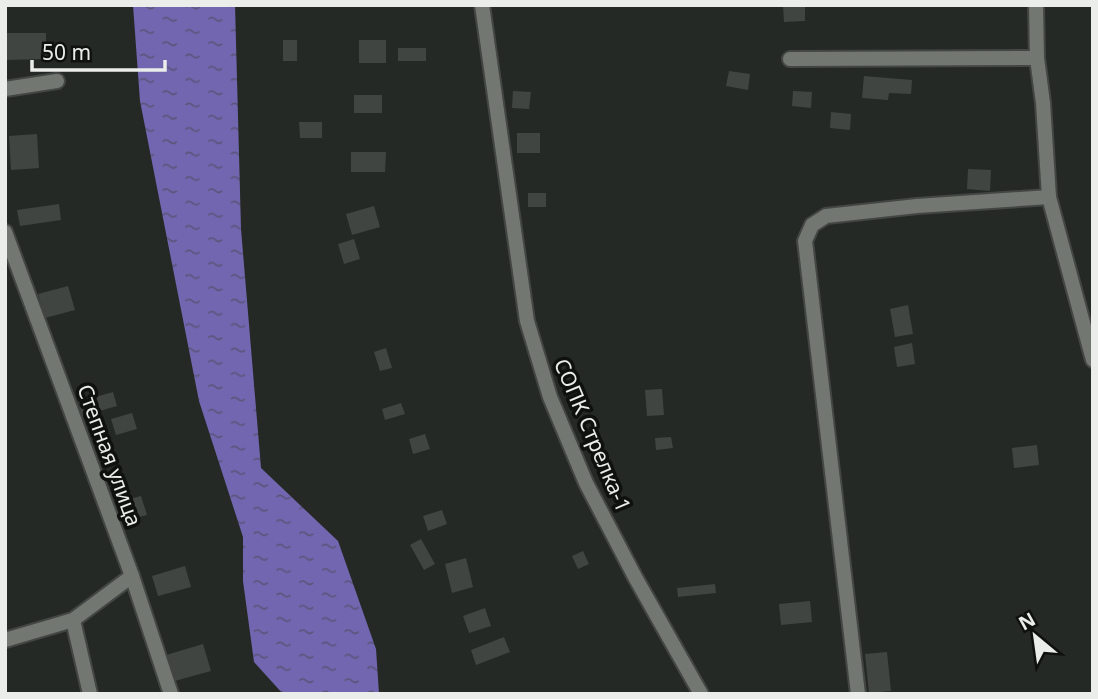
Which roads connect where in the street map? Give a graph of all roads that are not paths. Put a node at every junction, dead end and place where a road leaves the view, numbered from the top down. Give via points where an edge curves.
1 (482, 5) edge
2 (1036, 5) edge
3 (1037, 58) junction
4 (790, 59) dead end
5 (58, 81) dead end
6 (5, 89) edge
7 (1049, 197) junction
8 (5, 232) edge
9 (1093, 360) edge
10 (131, 576) junction
11 (73, 620) junction
12 (5, 640) edge
13 (90, 694) edge
14 (171, 694) edge
15 (701, 694) edge
16 (858, 694) edge

1 - 15 street, СОПК Стрелка-1 via 527,321 550,397 586,483
2 - 3 street
3 - 4 street
3 - 7 street
5 - 6 street
7 - 9 street
7 - 16 street via 827,216 812,225 805,241
8 - 10 street, Степная улица
10 - 11 street
10 - 14 street, Степная улица
11 - 12 street
11 - 13 street

